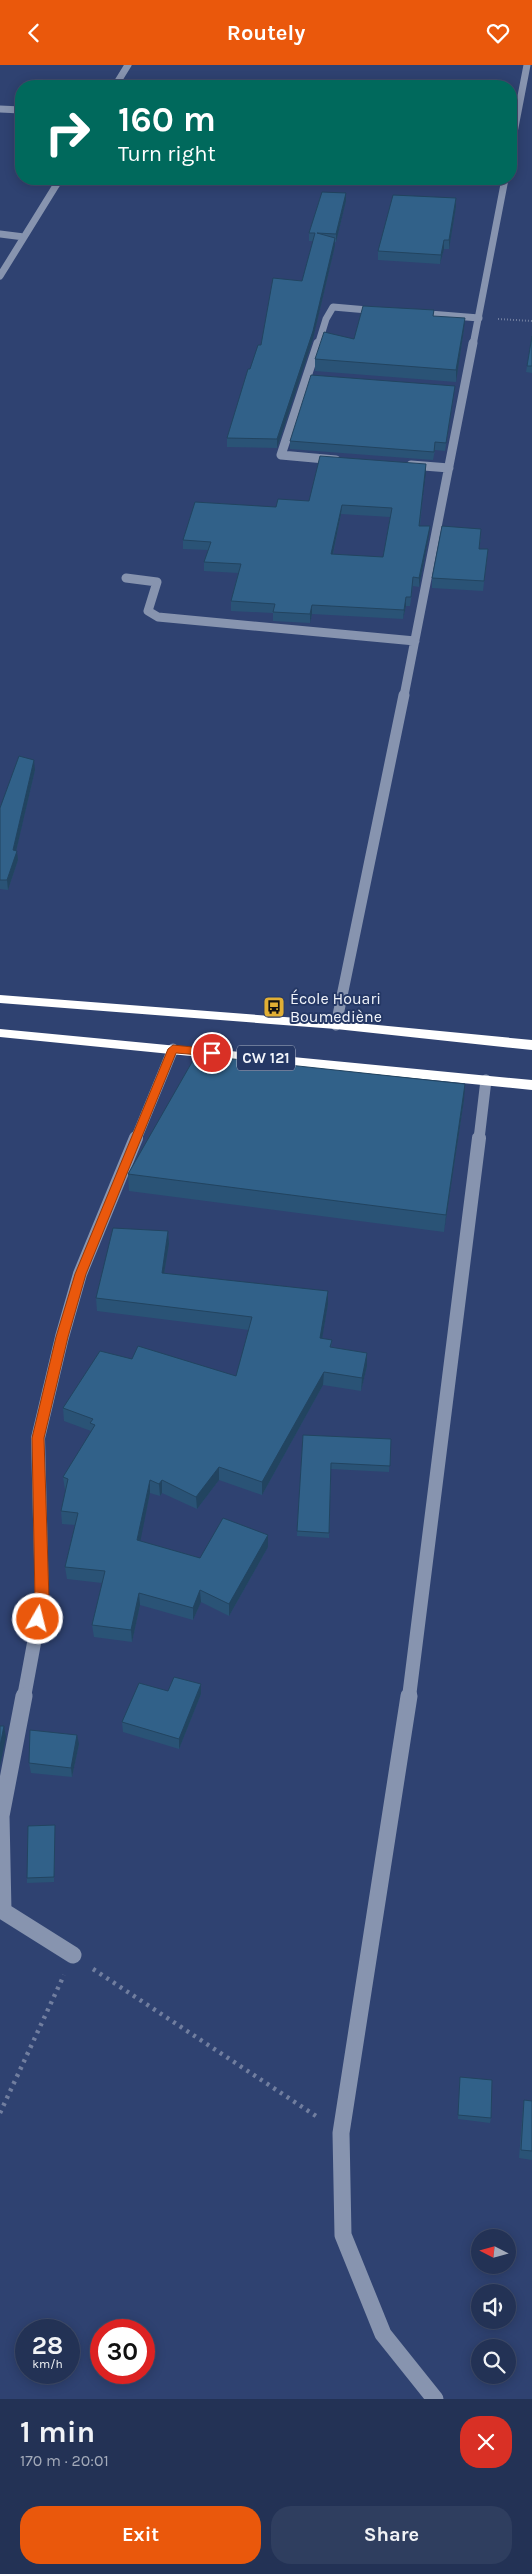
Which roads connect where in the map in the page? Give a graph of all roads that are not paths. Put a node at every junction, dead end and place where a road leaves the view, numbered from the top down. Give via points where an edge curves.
1 (128, 65) edge
2 (527, 65) edge
3 (119, 80) edge
4 (0, 109) edge
5 (15, 110) edge
6 (517, 117) edge
7 (56, 185) edge
8 (504, 185) edge
9 (0, 234) edge
10 (24, 237) junction
11 (0, 277) edge
12 (391, 311) edge
13 (410, 313) edge
14 (479, 318) junction
15 (350, 461) edge
16 (400, 464) edge
17 (449, 468) junction
18 (126, 578) dead end
19 (415, 641) junction
20 (0, 999) edge
21 (336, 1025) junction
22 (0, 1033) edge
23 (532, 1045) edge
24 (173, 1049) junction
25 (486, 1079) junction
26 (532, 1085) edge
27 (73, 1955) road end
28 (435, 2399) edge

1 - 3 street
2 - 6 street
4 - 5 street
7 - 10 street
8 - 14 street
9 - 10 street
10 - 11 street
12 - 15 street via 332,307 281,455
13 - 14 street
14 - 17 street via 460,389
16 - 17 street
17 - 19 street
18 - 19 street via 157,582 148,611 158,617
19 - 21 street
20 - 21 highway
21 - 23 highway
22 - 24 highway, CW 121
24 - 25 highway, CW 121
24 - 27 street via 80,1274 38,1438 42,1600 1,1816 3,1911
25 - 26 highway, CW 121
25 - 28 street via 416,1649 341,2133 343,2235 383,2334

